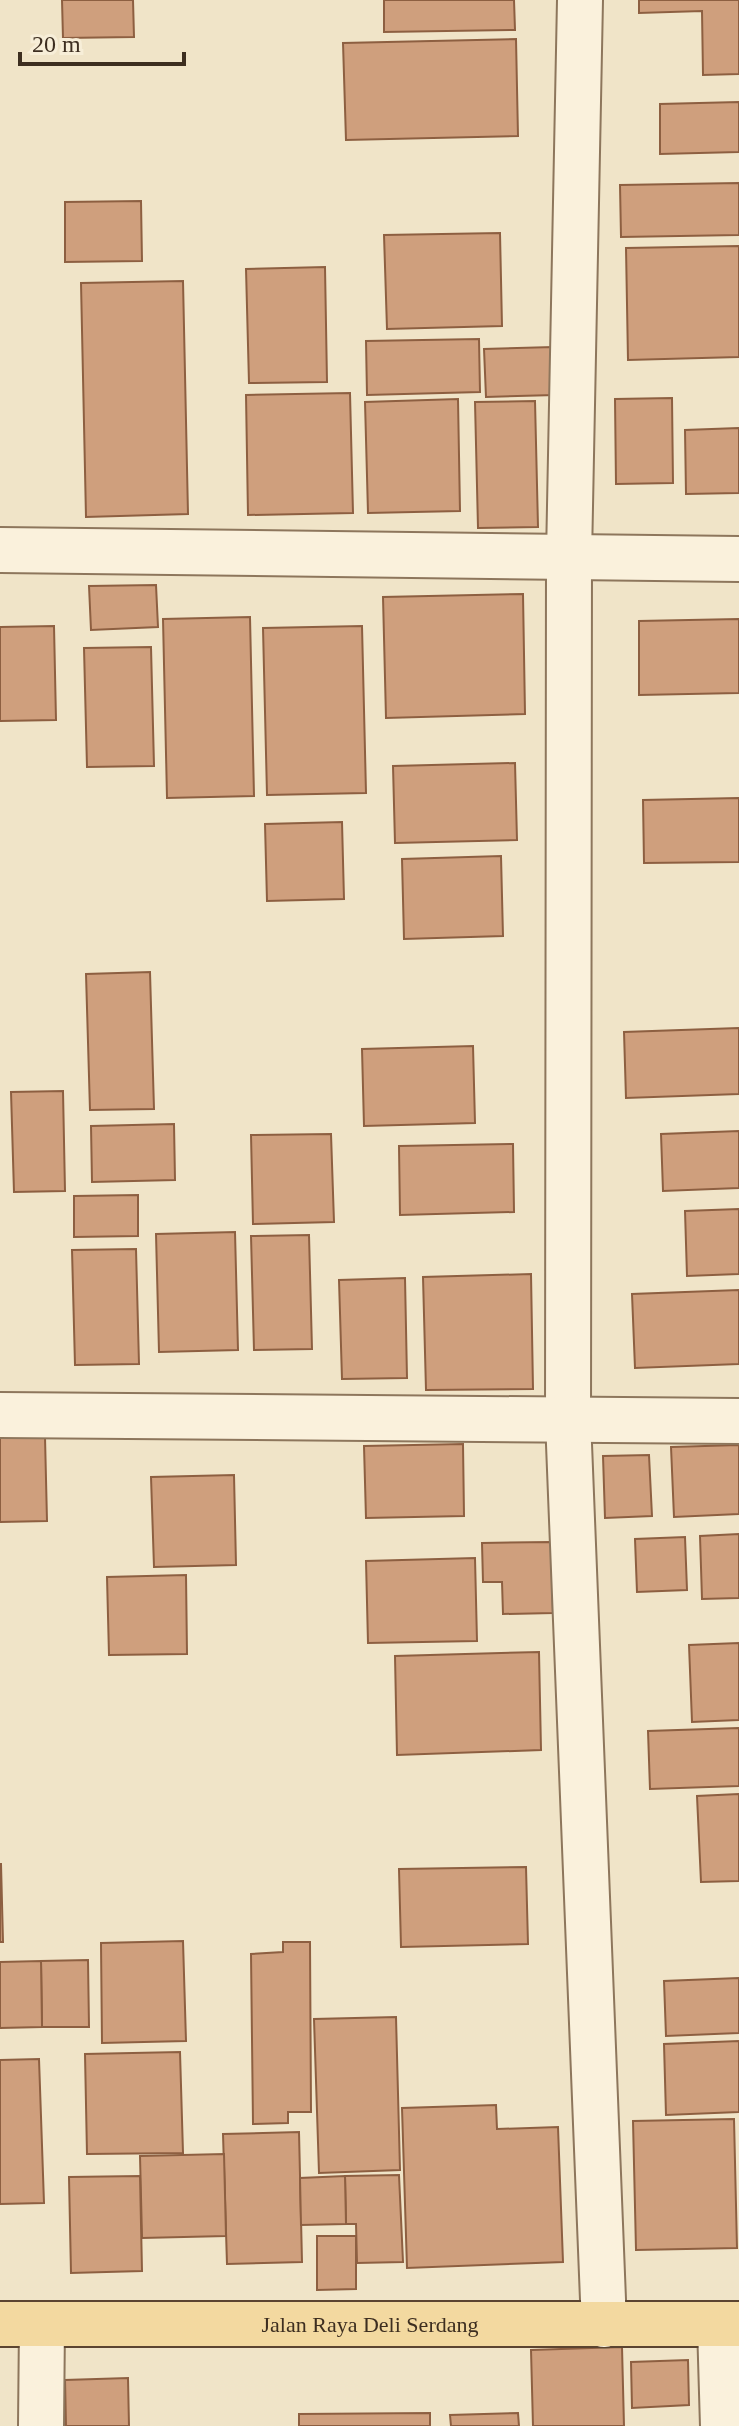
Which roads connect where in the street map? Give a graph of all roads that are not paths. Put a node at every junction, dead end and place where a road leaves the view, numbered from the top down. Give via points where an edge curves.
1 (580, 0) edge
2 (0, 550) edge
3 (569, 557) junction
4 (739, 559) edge
5 (0, 1415) edge
6 (568, 1419) junction
7 (739, 1421) edge
8 (21, 2324) edge
9 (604, 2325) junction
10 (730, 2325) edge
11 (41, 2426) edge
12 (723, 2426) edge

1 - 3 street
2 - 3 street
3 - 4 street
3 - 6 street
5 - 6 street
6 - 7 street
6 - 9 street
8 - 9 main road, Jalan Raya Deli Serdang
8 - 11 street
9 - 10 main road, Jalan Raya Deli Serdang
10 - 12 street

